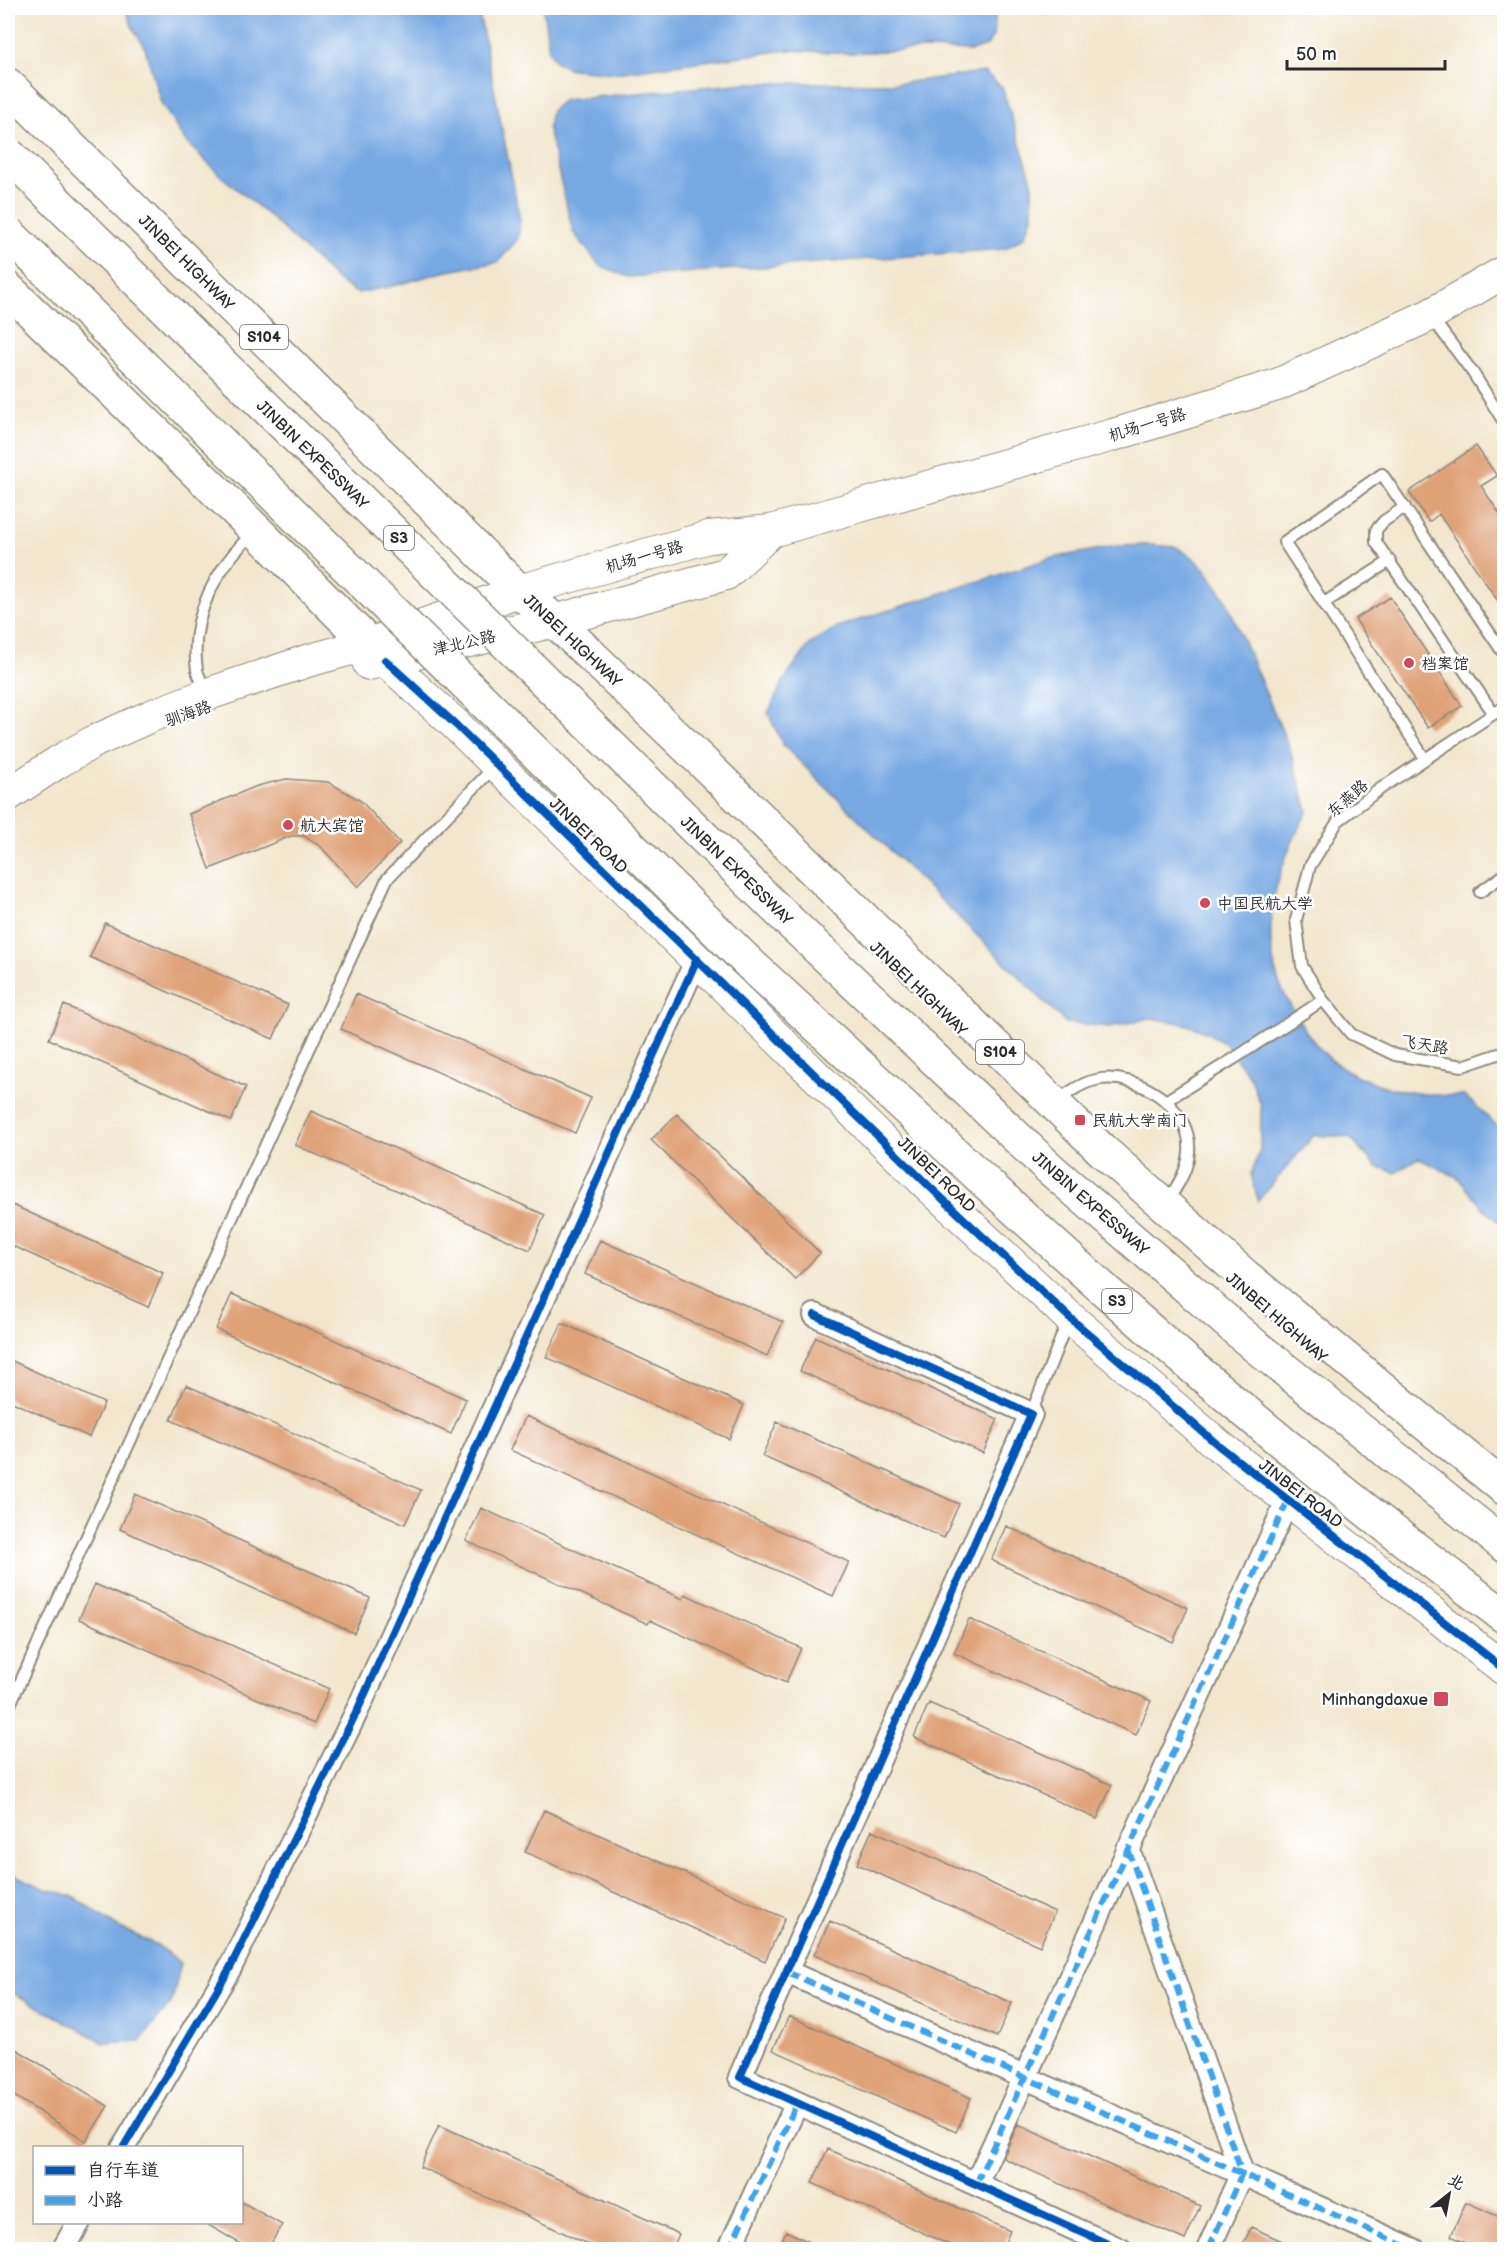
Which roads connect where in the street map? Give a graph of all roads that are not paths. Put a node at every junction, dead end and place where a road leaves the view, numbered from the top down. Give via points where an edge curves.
1 (8, 85) edge
2 (8, 154) edge
3 (8, 233) edge
4 (1504, 272) edge
5 (8, 289) edge
6 (1430, 315) junction
7 (1504, 422) edge
8 (1405, 507) junction
9 (256, 530) junction
10 (771, 531) junction
11 (1390, 561) junction
12 (519, 591) junction
13 (1323, 603) junction
14 (549, 622) junction
15 (377, 652) junction
16 (1504, 654) edge
17 (210, 699) junction
18 (1504, 708) edge
19 (1494, 714) junction
20 (1425, 759) junction
21 (496, 764) junction
22 (8, 795) edge
23 (8, 807) edge
24 (1504, 875) edge
25 (1480, 892) dead end
26 (697, 959) junction
27 (1323, 1000) junction
28 (1504, 1052) edge
29 (1167, 1100) junction
30 (1053, 1104) junction
31 (1164, 1204) junction
32 (815, 1315) dead end
33 (1069, 1317) junction
34 (1030, 1414) junction
35 (1504, 1488) edge
36 (1288, 1500) junction
37 (1504, 1504) edge
38 (1504, 1545) edge
39 (1504, 1616) edge
40 (1504, 1669) edge
41 (8, 1709) edge
42 (1128, 1849) junction
43 (787, 1971) junction
44 (1024, 2077) junction
45 (797, 2103) junction
46 (124, 2146) edge
47 (1242, 2173) junction
48 (976, 2184) junction
49 (78, 2224) edge
50 (63, 2250) edge
51 (729, 2250) edge
52 (1121, 2250) edge
53 (1208, 2250) edge
54 (1414, 2250) edge

1 - 12 main road, JINBEI HIGHWAY / S104
2 - 38 main road, JINBIN EXPESSWAY / S3, bridge via 790,922 1048,1167 1254,1345
3 - 39 main road, S3, bridge via 749,963 1107,1293 1418,1552
4 - 6 main road, 机场一号路
5 - 9 main road
6 - 7 lane
6 - 10 main road, 机场一号路 via 1277,385
8 - 11 lane via 1376,530 1377,542
8 - 13 lane via 1382,474 1284,542
8 - 16 lane
9 - 15 main road
9 - 17 lane via 226,564 202,608 196,640 198,673
10 - 12 main road, 机场一号路 via 709,537
10 - 14 main road, 机场一号路 via 726,574
11 - 13 lane
11 - 19 lane
12 - 14 main road, JINBEI HIGHWAY / S104
12 - 15 main road, 津北公路
13 - 20 lane
14 - 15 main road, 津北公路
14 - 30 main road, JINBEI HIGHWAY / S104
14 - 37 main road, JINBEI HIGHWAY / S104 via 1074,1138 1362,1389
15 - 17 main road, 驯海路 via 307,661
15 - 21 main road, JINBEI ROAD
17 - 22 main road, 驯海路 via 151,716 95,741
17 - 23 main road, 驯海路 via 72,763
18 - 19 lane, 东燕路
19 - 20 lane, 东燕路
20 - 27 lane, 东燕路 via 1338,821 1310,866 1296,920 1302,966
21 - 26 main road, JINBEI ROAD
21 - 41 lane via 387,879
24 - 25 lane
26 - 33 main road, JINBEI ROAD
26 - 46 street via 358,1709 230,1968
27 - 28 lane, 飞天路 via 1351,1034 1395,1055 1463,1066
27 - 29 lane
29 - 30 lane via 1118,1078 1095,1080
29 - 31 lane via 1186,1128 1190,1152
30 - 31 main road, JINBEI HIGHWAY / S104
31 - 35 main road, JINBEI HIGHWAY / S104 via 1245,1276
32 - 34 street
33 - 34 lane
33 - 36 main road, JINBEI ROAD
34 - 43 street
36 - 40 main road, JINBEI ROAD
36 - 42 street
42 - 44 street
42 - 47 street
43 - 44 street
43 - 45 street via 740,2077
44 - 47 street
44 - 48 street
45 - 48 street
45 - 51 street
47 - 53 street
47 - 54 street
48 - 52 street
49 - 50 street

